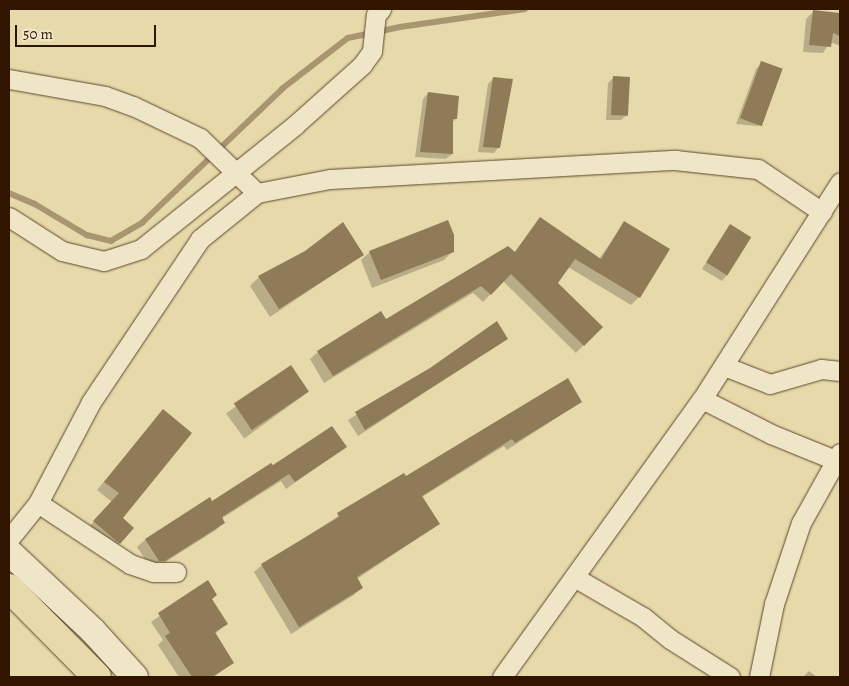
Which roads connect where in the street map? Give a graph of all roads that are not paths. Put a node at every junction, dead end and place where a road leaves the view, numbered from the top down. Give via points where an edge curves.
1 (378, 12) edge
2 (9, 79) edge
3 (230, 167) junction
4 (840, 182) edge
5 (257, 193) junction
6 (822, 212) junction
7 (9, 216) edge
8 (724, 366) junction
9 (840, 371) edge
10 (702, 399) junction
11 (839, 459) edge
12 (38, 502) junction
13 (9, 539) edge
14 (9, 552) edge
15 (176, 572) dead end
16 (574, 577) junction
17 (9, 588) edge
18 (97, 677) edge
19 (135, 677) edge
20 (502, 677) edge
21 (730, 677) edge
22 (759, 677) edge

1 - 3 street via 372,51 362,64 295,125
2 - 3 street via 105,96 200,138
3 - 5 street
3 - 7 street via 141,249 104,261 62,251
4 - 6 street
5 - 6 street via 340,178 675,160 758,170
5 - 12 street via 200,239 91,402
6 - 8 street
8 - 9 street via 770,384 821,369
8 - 10 street
10 - 11 street via 771,434
10 - 16 street
11 - 22 street via 801,523 774,604
12 - 13 street
12 - 15 street via 130,564 153,572
14 - 19 main road via 93,631
16 - 20 street
16 - 21 street via 643,618
17 - 18 main road

